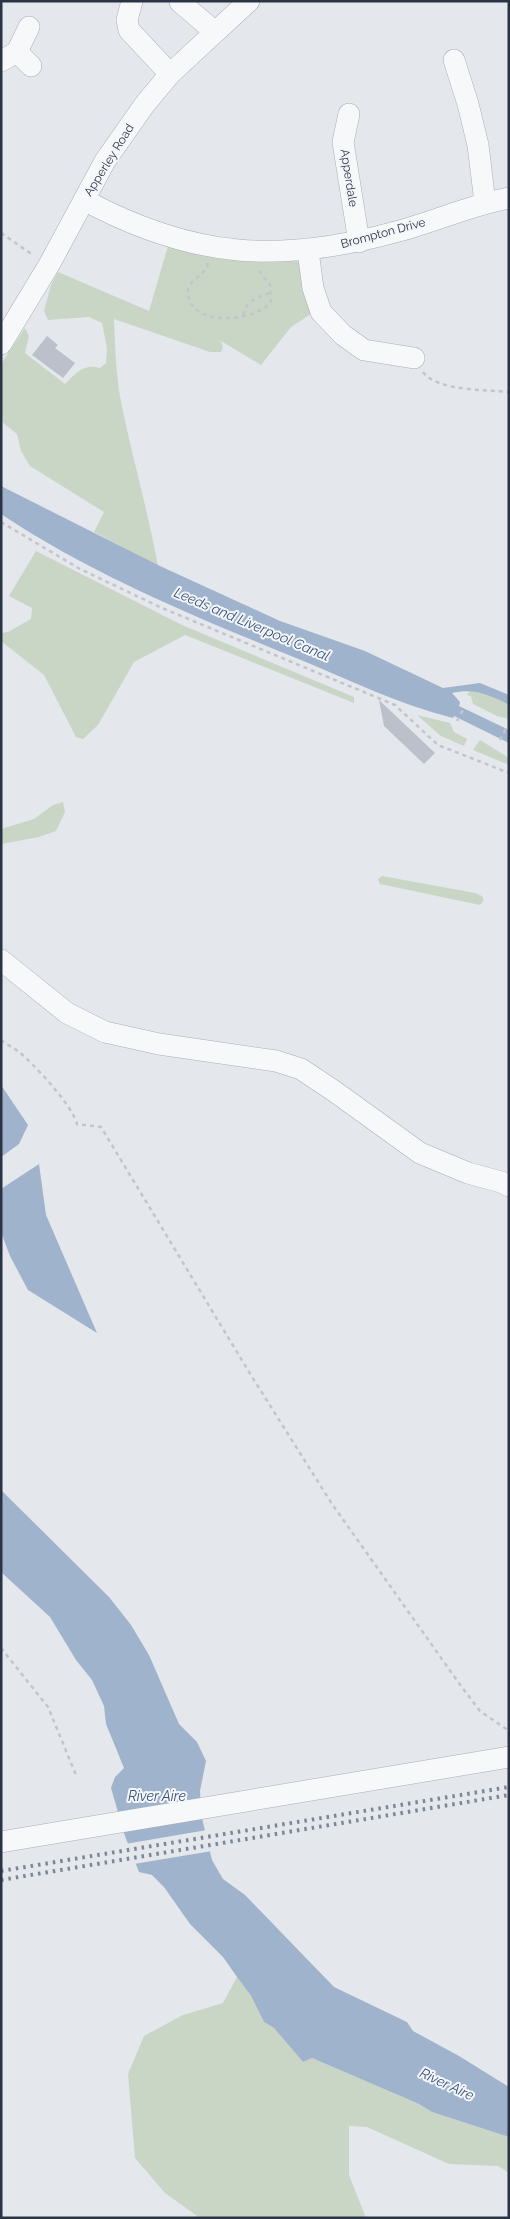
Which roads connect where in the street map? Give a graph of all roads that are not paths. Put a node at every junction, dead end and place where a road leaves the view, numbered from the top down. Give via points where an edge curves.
1 (132, 1) edge
2 (248, 1) edge
3 (180, 2) edge
4 (29, 27) dead end
5 (215, 32) junction
6 (16, 60) edge
7 (454, 60) dead end
8 (170, 74) junction
9 (349, 114) dead end
10 (509, 198) edge
11 (84, 200) junction
12 (485, 202) junction
13 (360, 242) junction
14 (308, 251) junction
15 (1, 344) edge
16 (414, 358) road end
17 (1, 960) edge
18 (509, 1186) edge
19 (509, 1757) edge
20 (1, 1842) edge

1 - 8 street via 127,20 129,30
2 - 5 street, Apperley Road
3 - 5 street
4 - 6 street
5 - 8 street, Apperley Road
7 - 12 street via 478,145
8 - 11 street, Apperley Road via 105,161
9 - 13 street, Apperdale via 343,142
10 - 12 street, Brompton Drive
11 - 14 street, Brompton Drive via 181,242 226,250
11 - 15 street, Apperley Road
12 - 13 street, Brompton Drive
13 - 14 street, Brompton Drive
14 - 16 street via 313,288 321,312 343,335 364,350
17 - 18 street via 68,1013 105,1032 159,1044 276,1061 301,1070 420,1153
19 - 20 street

